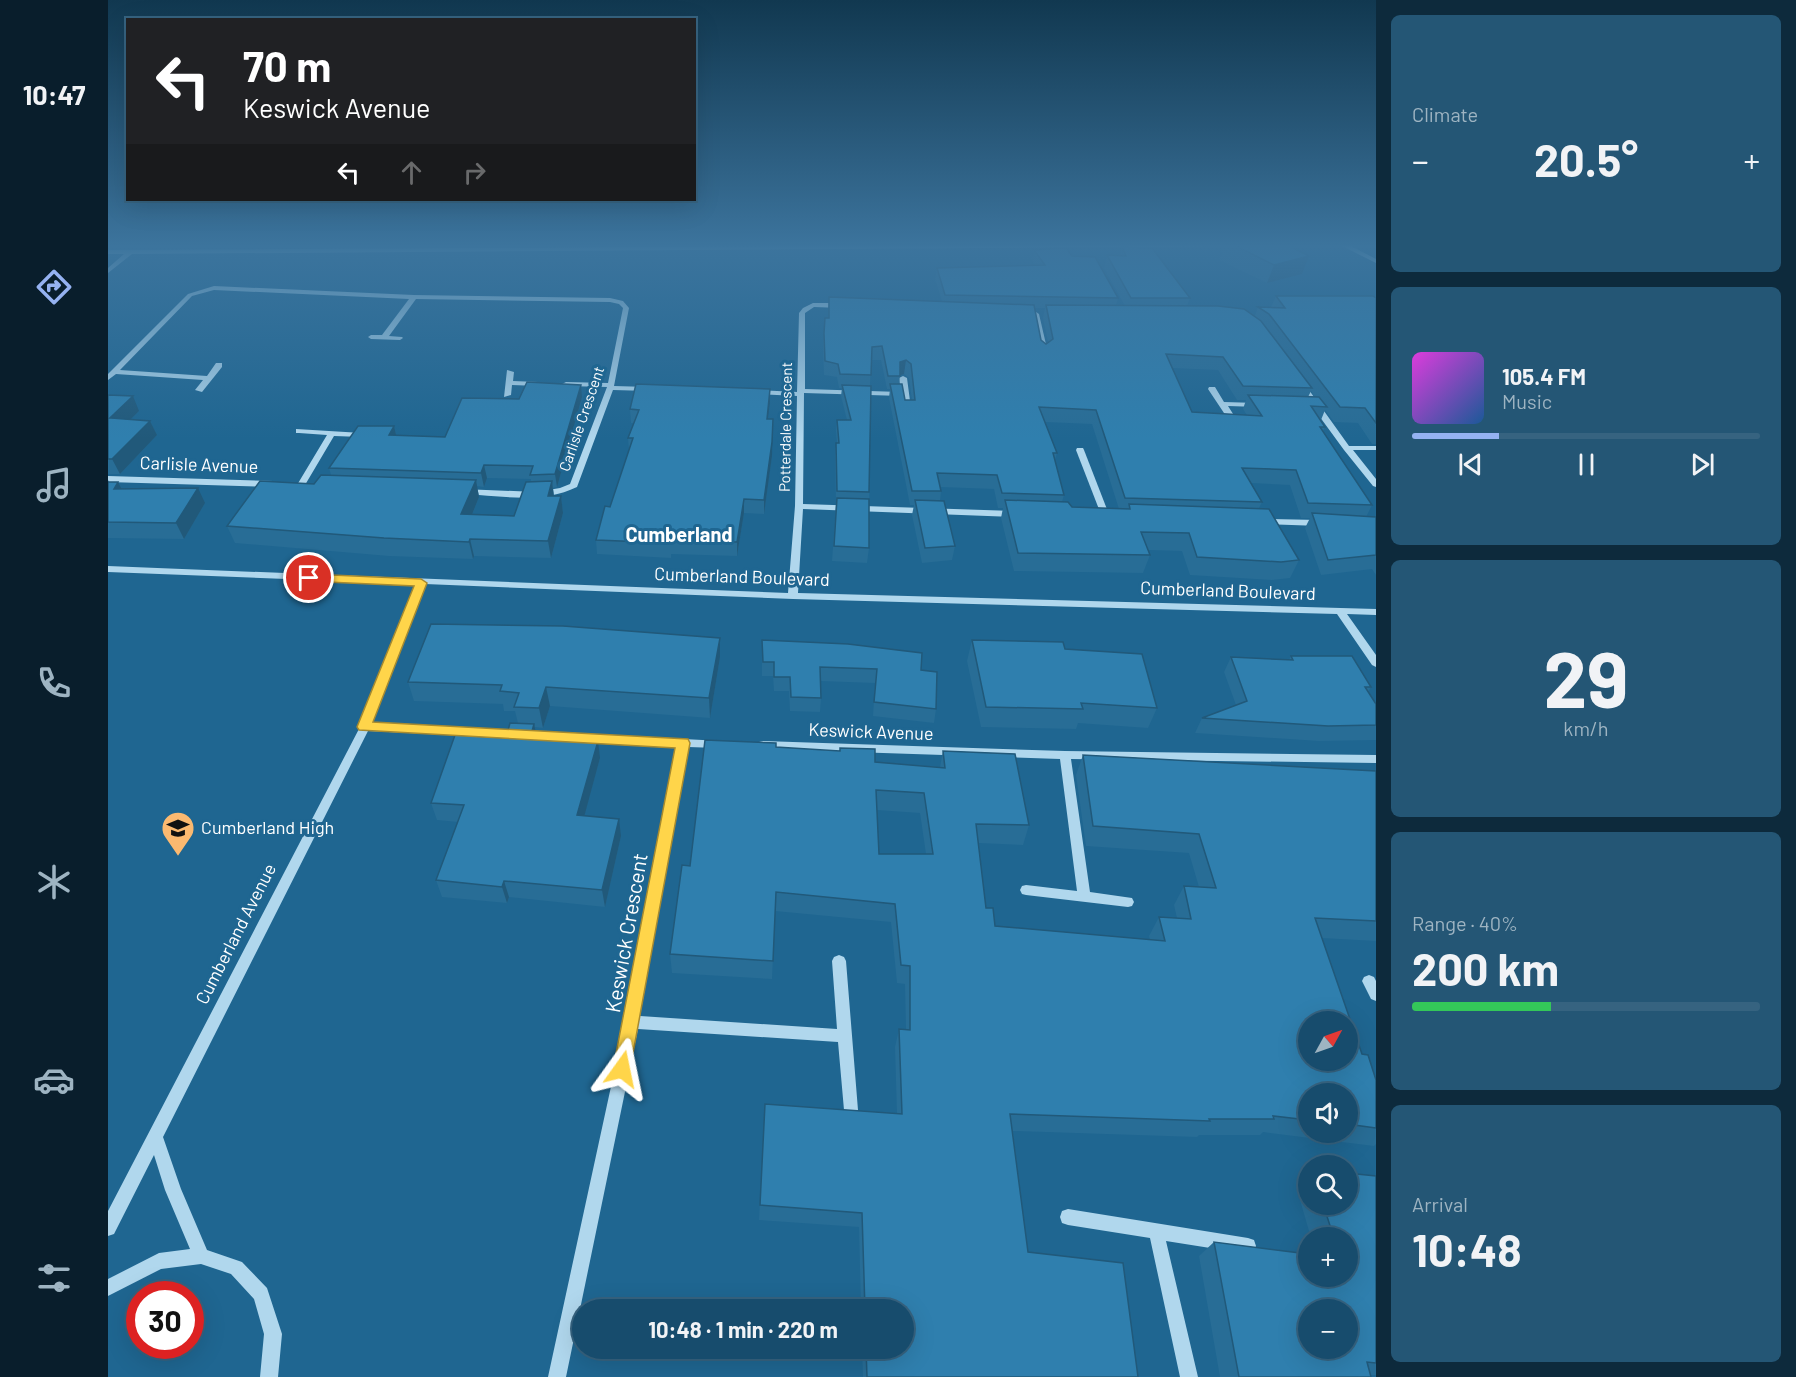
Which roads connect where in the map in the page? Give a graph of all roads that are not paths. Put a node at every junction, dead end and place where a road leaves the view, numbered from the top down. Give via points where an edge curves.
1 (175, 310) edge
2 (404, 310) edge
3 (626, 310) edge
4 (802, 310) edge
5 (1024, 313) edge
6 (1036, 314) junction
7 (1047, 314) edge
8 (385, 336) junction
9 (371, 337) dead end
10 (400, 338) dead end
11 (1044, 353) edge
12 (108, 364) edge
13 (122, 365) junction
14 (219, 365) dead end
15 (115, 372) junction
16 (510, 372) dead end
17 (108, 378) edge
18 (208, 378) junction
19 (903, 378) edge
20 (1299, 381) edge
21 (509, 383) junction
22 (543, 384) edge
23 (554, 384) edge
24 (610, 387) junction
25 (1212, 389) dead end
26 (200, 390) dead end
27 (657, 390) edge
28 (752, 392) edge
29 (800, 392) junction
30 (507, 394) dead end
31 (905, 394) junction
32 (1222, 404) junction
33 (1265, 405) edge
34 (1308, 406) edge
35 (1318, 407) junction
36 (908, 412) edge
37 (1232, 417) edge
38 (299, 430) dead end
39 (332, 433) junction
40 (362, 435) edge
41 (1347, 448) junction
42 (1376, 448) edge
43 (1080, 450) dead end
44 (108, 478) edge
45 (278, 484) edge
46 (289, 484) edge
47 (301, 484) junction
48 (1376, 484) edge
49 (312, 485) edge
50 (453, 490) edge
51 (799, 506) junction
52 (1023, 514) edge
53 (1094, 517) edge
54 (1106, 517) junction
55 (1118, 518) edge
56 (1258, 522) edge
57 (1329, 524) edge
58 (108, 569) edge
59 (421, 583) junction
60 (793, 596) junction
61 (1339, 610) junction
62 (1376, 612) edge
63 (1376, 663) edge
64 (364, 727) junction
65 (683, 743) junction
66 (731, 744) edge
67 (755, 745) edge
68 (1065, 754) junction
69 (1376, 759) edge
70 (1026, 890) dead end
71 (1084, 897) junction
72 (1128, 902) dead end
73 (839, 961) dead end
74 (1370, 981) dead end
75 (1376, 995) edge
76 (632, 1022) junction
77 (845, 1036) junction
78 (851, 1110) edge
79 (155, 1136) junction
80 (1068, 1217) dead end
81 (108, 1228) edge
82 (1156, 1232) junction
83 (1248, 1246) edge
84 (201, 1256) junction
85 (108, 1288) edge
86 (269, 1377) edge
87 (557, 1377) edge
88 (1189, 1377) edge

1 - 13 street, Carlisle Crescent
2 - 8 street
3 - 24 street, Carlisle Crescent
4 - 29 street, Potterdale Crescent
5 - 6 street
6 - 7 street
6 - 11 street
8 - 9 street
8 - 10 street
12 - 13 street
13 - 15 street, Carlisle Crescent
14 - 18 street
15 - 17 street, Carlisle Crescent
15 - 18 street
16 - 21 street
18 - 26 street
19 - 31 street
20 - 35 street
21 - 22 street
21 - 30 street
23 - 24 street
24 - 27 street
24 - 50 street, Carlisle Crescent via 574,485 547,494
25 - 32 street
28 - 29 street
29 - 31 street
29 - 51 street, Potterdale Crescent
31 - 36 street
32 - 33 street
32 - 37 street
34 - 35 street
35 - 41 street
38 - 39 street
39 - 40 street
39 - 47 street
41 - 42 street
41 - 48 street
43 - 54 street
44 - 45 street, Carlisle Avenue
46 - 47 street
47 - 49 street
51 - 52 street
51 - 60 street, Potterdale Crescent
53 - 54 street
54 - 55 street
56 - 57 street
58 - 59 street, Cumberland Boulevard
59 - 60 street, Cumberland Boulevard
59 - 64 street, Cumberland Avenue
60 - 61 street, Cumberland Boulevard
61 - 62 street, Cumberland Boulevard
61 - 63 street
64 - 65 street
64 - 79 street, Cumberland Avenue
65 - 66 street
65 - 76 street, Keswick Crescent
67 - 68 street, Keswick Avenue
68 - 69 street, Keswick Avenue
68 - 71 street
70 - 71 street
71 - 72 street
73 - 77 street
74 - 75 street
76 - 77 street
76 - 87 street, Keswick Crescent
77 - 78 street
79 - 81 street, Cumberland Avenue
79 - 84 street
80 - 82 street
82 - 83 street
82 - 88 street
84 - 85 street via 159,1261
84 - 86 street via 236,1268 261,1294 273,1334

